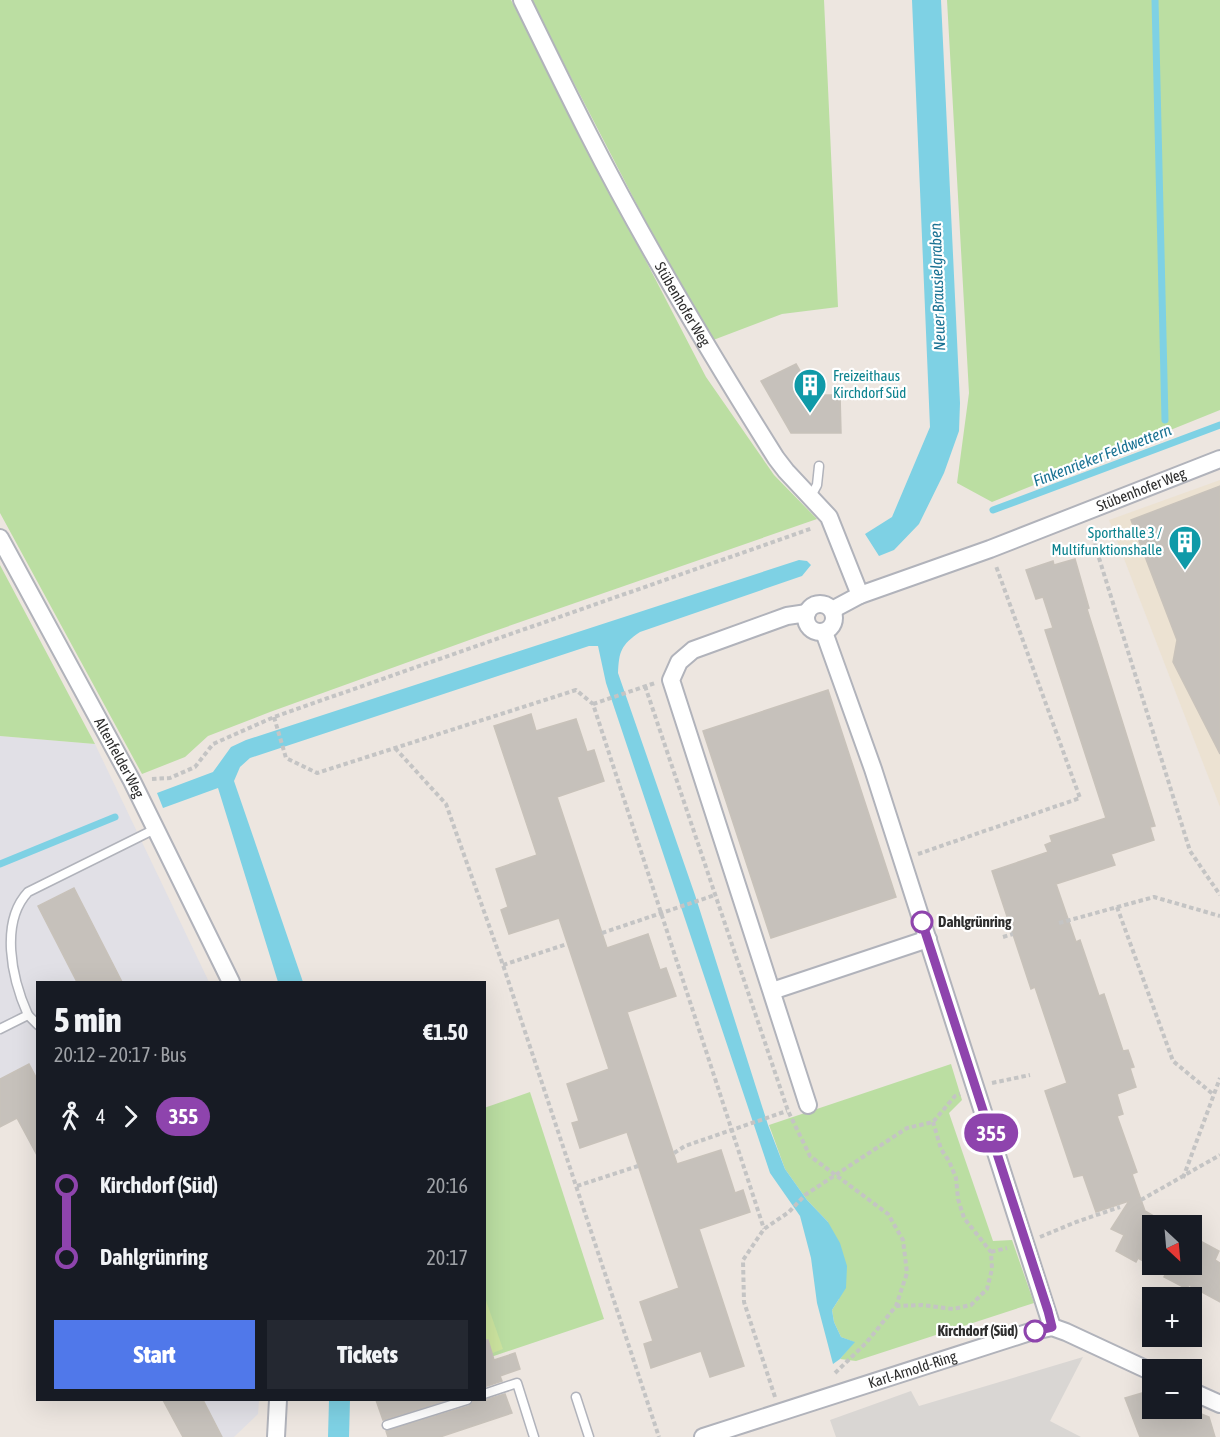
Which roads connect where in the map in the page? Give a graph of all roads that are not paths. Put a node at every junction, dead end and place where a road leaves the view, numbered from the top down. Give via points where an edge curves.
1 (522, 0) edge
2 (1220, 459) edge
3 (819, 466) dead end
4 (811, 496) junction
5 (0, 538) edge
6 (860, 595) junction
7 (832, 610) junction
8 (807, 613) junction
9 (824, 632) junction
10 (155, 829) junction
11 (928, 939) junction
12 (231, 981) edge
13 (772, 991) junction
14 (28, 1015) junction
15 (36, 1023) edge
16 (0, 1029) edge
17 (808, 1105) dead end
18 (1052, 1327) junction
19 (1142, 1367) edge
20 (486, 1393) edge
21 (1202, 1396) edge
22 (576, 1397) dead end
23 (278, 1401) edge
24 (464, 1401) edge
25 (1220, 1404) edge
26 (387, 1425) dead end
27 (276, 1437) edge
28 (534, 1437) edge
29 (589, 1437) edge
30 (704, 1437) edge

1 - 4 street, Stübenhofer Weg via 589,136 673,286 776,458
2 - 6 street, Stübenhofer Weg
3 - 4 lane
4 - 6 street, Stübenhofer Weg via 831,521
5 - 10 street, Altenfelder Weg
6 - 7 street, Stübenhofer Weg
7 - 8 street via 822,604
7 - 9 street via 835,620
8 - 9 street via 810,628
8 - 13 street via 787,616 693,650 680,662 671,680
9 - 11 street
10 - 12 street, Altenfelder Weg
10 - 14 lane via 28,892 15,904 4,945 12,979
11 - 13 street
11 - 18 street
13 - 17 street
14 - 15 lane
14 - 16 lane
18 - 19 street
18 - 30 street, Karl-Arnold-Ring
20 - 28 lane via 517,1383
21 - 25 street
22 - 29 lane
23 - 27 street
24 - 26 lane

